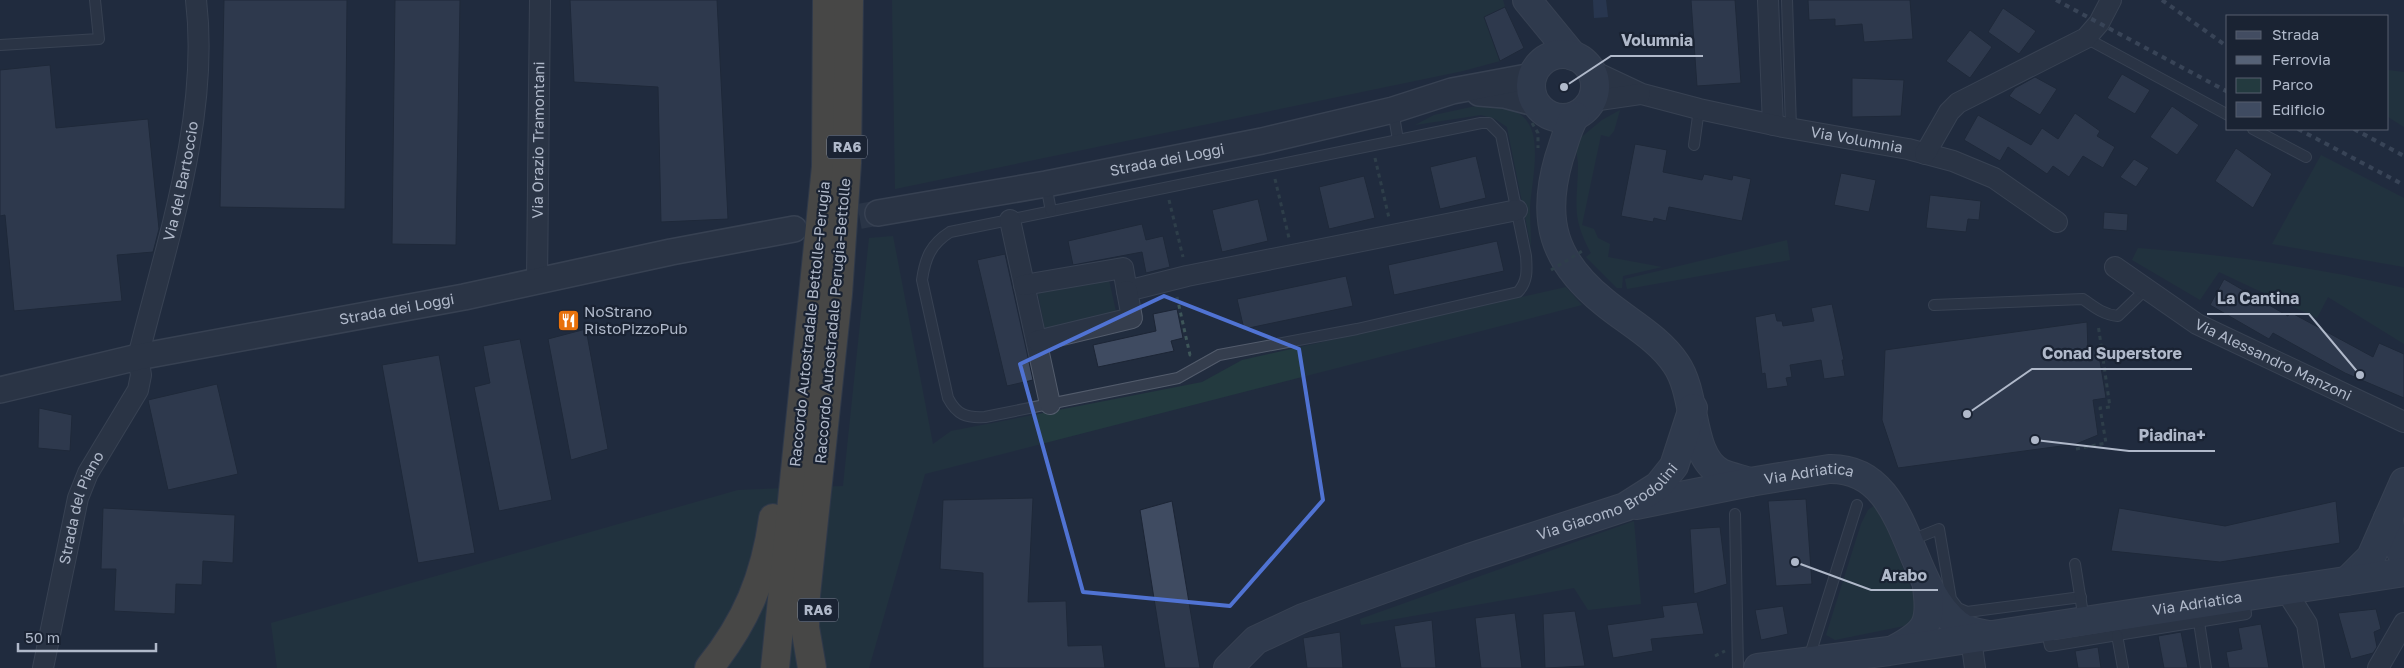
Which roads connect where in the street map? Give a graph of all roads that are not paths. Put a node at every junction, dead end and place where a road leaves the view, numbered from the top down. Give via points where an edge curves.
1 (95, 0) edge
2 (196, 0) edge
3 (540, 0) edge
4 (827, 0) edge
5 (849, 0) edge
6 (1525, 0) edge
7 (1768, 0) edge
8 (1787, 0) edge
9 (2111, 0) edge
10 (2086, 38) junction
11 (0, 45) edge
12 (1582, 63) junction
13 (1539, 67) junction
14 (1452, 91) junction
15 (1642, 94) junction
16 (1540, 108) junction
17 (1584, 108) junction
18 (1699, 109) junction
19 (1393, 110) junction
20 (2226, 114) edge
21 (1782, 127) junction
22 (2255, 130) edge
23 (1398, 140) junction
24 (1694, 145) dead end
25 (1925, 154) junction
26 (2306, 157) dead end
27 (1552, 183) junction
28 (1046, 184) junction
29 (1517, 210) junction
30 (1051, 211) junction
31 (878, 213) tunnel mouth
32 (1010, 220) junction
33 (2057, 222) dead end
34 (794, 229) dead end
35 (2115, 267) dead end
36 (537, 281) junction
37 (1024, 285) junction
38 (2145, 290) junction
39 (1126, 291) junction
40 (1934, 305) dead end
41 (1037, 341) junction
42 (138, 357) junction
43 (0, 390) edge
44 (1050, 404) junction
45 (1693, 408) junction
46 (2404, 422) edge
47 (1750, 482) junction
48 (2404, 482) edge
49 (1857, 505) dead end
50 (1625, 507) junction
51 (1735, 514) dead end
52 (2388, 518) junction
53 (1908, 541) junction
54 (789, 554) junction
55 (2404, 557) edge
56 (2076, 564) dead end
57 (2404, 572) edge
58 (2347, 581) junction
59 (1927, 587) junction
60 (2286, 590) junction
61 (2244, 597) junction
62 (2082, 609) junction
63 (2199, 622) junction
64 (2404, 623) edge
65 (2046, 627) junction
66 (1272, 633) junction
67 (2118, 635) junction
68 (1981, 637) junction
69 (1889, 651) junction
70 (1820, 663) edge
71 (43, 668) edge
72 (709, 668) edge
73 (775, 668) edge
74 (812, 668) edge
75 (828, 668) edge
76 (1228, 668) edge
77 (1246, 668) edge
78 (1738, 668) edge
79 (1758, 668) edge
80 (1976, 668) edge
81 (2123, 668) edge
82 (2206, 668) edge
83 (2314, 668) edge
84 (2378, 668) edge

1 - 11 lane via 99,39
2 - 42 street, Via del Bartoccio via 197,104 178,199
3 - 36 street, Via Orazio Tramontani
4 - 54 highway, Raccordo Autostradale Bettolle-Perugia / RA6 via 826,167
5 - 54 highway, Raccordo Autostradale Perugia-Bettolle / RA6 via 847,163 838,294
6 - 12 main road, Via Volumnia
6 - 13 main road, Via Volumnia via 1538,32
7 - 21 street
8 - 21 lane
9 - 10 street via 2099,23
10 - 20 lane
10 - 25 street via 1958,102
12 - 13 main road via 1554,55
12 - 15 street, Via Volumnia
12 - 17 main road via 1595,85
13 - 14 street, Strada dei Loggi
13 - 16 main road via 1530,85
14 - 16 street, Strada dei Loggi via 1504,95
14 - 19 street, Strada dei Loggi
15 - 17 street, Via Volumnia
15 - 18 street, Via Volumnia
16 - 17 main road via 1560,119
16 - 27 main road
17 - 27 main road via 1569,126
18 - 21 street, Via Volumnia
18 - 24 lane
19 - 23 lane
19 - 28 street, Strada dei Loggi via 1262,141
21 - 25 street, Via Volumnia
22 - 26 lane
23 - 29 lane via 1489,123 1501,135
23 - 30 lane
25 - 33 street, Via Volumnia via 1994,178
27 - 45 main road via 1549,213 1555,239 1570,268 1602,301 1666,351 1687,385
28 - 30 lane
28 - 31 street, Strada dei Loggi
29 - 39 street
29 - 44 lane via 1527,273 1518,292 1365,327 1219,355 1178,378
30 - 32 lane
32 - 37 street
32 - 44 lane via 950,232 939,239 924,264 922,280 948,398 954,410 966,418 984,417
34 - 36 street, Strada dei Loggi
35 - 38 street
36 - 42 street, Strada dei Loggi
37 - 39 street via 1123,268
37 - 41 street
38 - 40 lane via 2118,316 2110,315 2083,299
38 - 46 street, Via Alessandro Manzoni via 2197,324
39 - 41 street via 1132,318
41 - 44 street
42 - 43 street, Strada dei Loggi
42 - 71 street, Strada del Piano via 141,375 138,390 88,473 78,498
45 - 47 main road, Via Adriatica via 1704,456 1722,473
45 - 50 main road, Via Giacomo Brodolini via 1674,466 1658,486
47 - 50 main road, Via Adriatica
47 - 53 main road, Via Adriatica via 1781,470 1828,465 1858,474 1879,488
48 - 52 main road
49 - 70 lane, Via Adriatica
50 - 66 main road, Via Giacomo Brodolini via 1469,558 1303,618
51 - 78 lane
52 - 55 main road via 2392,536
52 - 58 main road via 2371,557
53 - 59 main road, Via Adriatica
53 - 62 lane via 1939,529 1951,599 1958,608 1968,612
54 - 72 highway via 754,598 726,648
54 - 73 highway
54 - 74 highway, RA6 via 806,594 805,627
54 - 75 highway, RA6 via 820,627
56 - 62 lane
57 - 58 main road, Via Adriatica
58 - 60 main road, Via Adriatica
59 - 68 main road, Via Adriatica via 1944,613 1958,626
59 - 69 main road via 1930,610 1926,624 1913,639
60 - 61 main road, Via Adriatica
60 - 83 street via 2307,624
61 - 62 main road, Via Adriatica
61 - 63 lane via 2246,614
62 - 65 main road, Via Adriatica
63 - 67 lane
63 - 82 lane
64 - 84 street
65 - 67 lane via 2050,646
65 - 68 main road, Via Adriatica
66 - 76 main road, Via Giacomo Brodolini via 1256,640
66 - 77 main road
67 - 81 lane
68 - 69 main road, Via Adriatica
68 - 80 street
69 - 70 main road, Via Adriatica
70 - 79 main road, Via Adriatica

